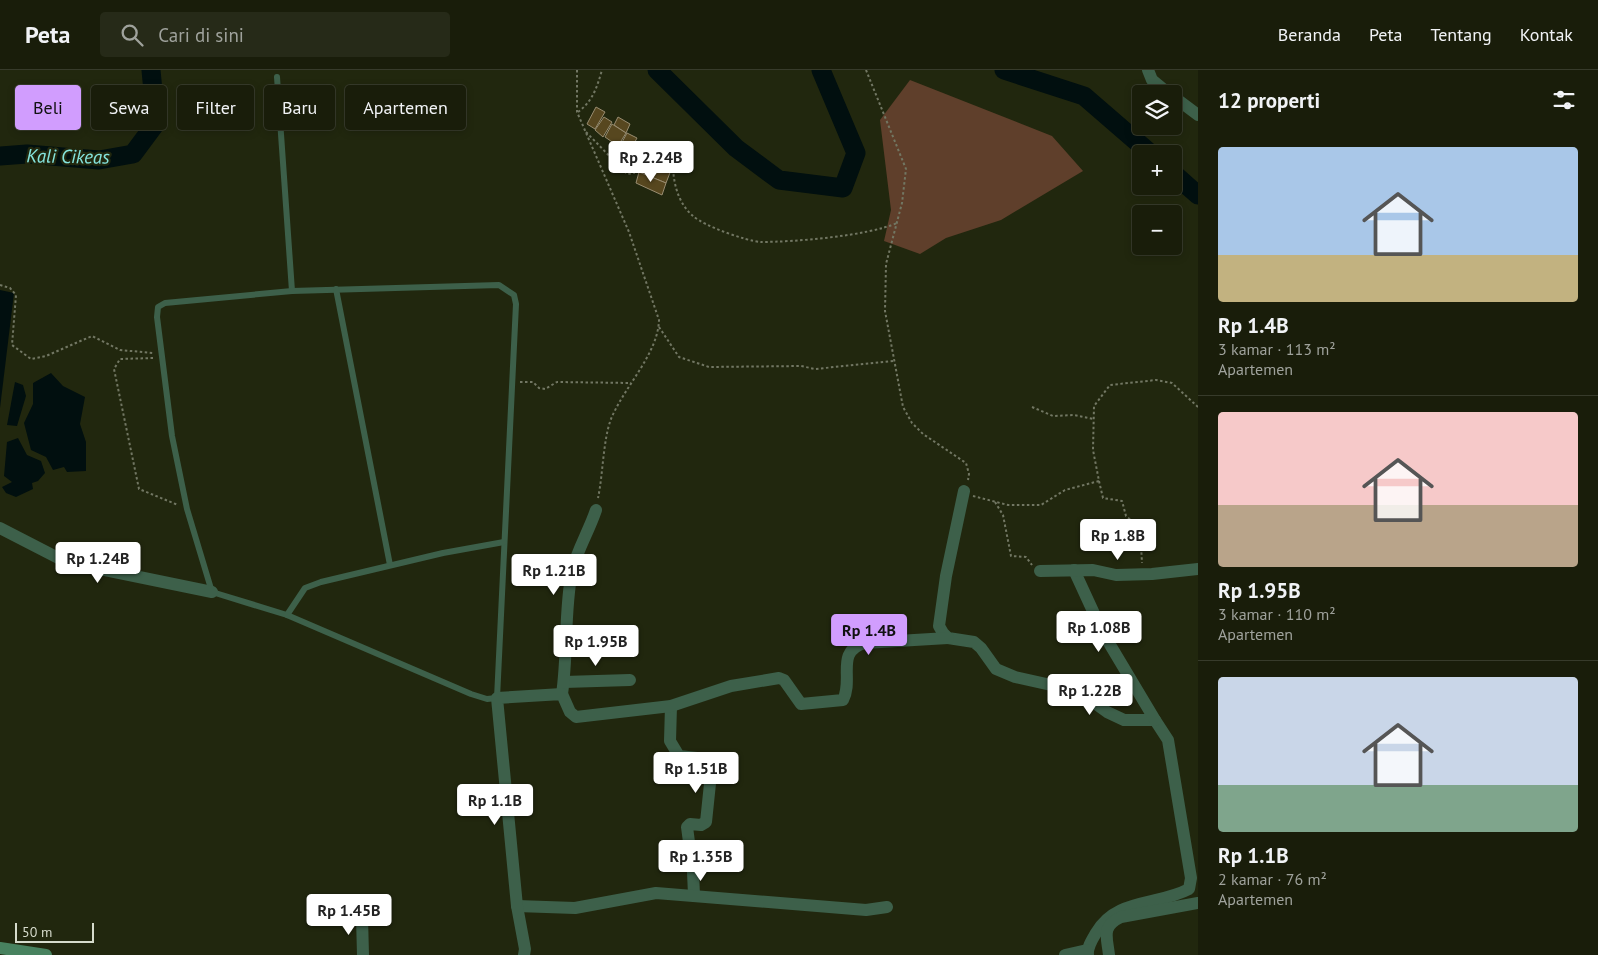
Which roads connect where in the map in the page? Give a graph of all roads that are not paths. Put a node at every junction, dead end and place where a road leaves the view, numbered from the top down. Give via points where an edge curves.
1 (1148, 70) edge
2 (276, 77) dead end
3 (1158, 85) edge
4 (1182, 103) edge
5 (1198, 115) edge
6 (336, 289) junction
7 (292, 291) junction
8 (964, 491) road end
9 (596, 510) road end
10 (0, 528) edge
11 (504, 542) junction
12 (390, 565) junction
13 (1074, 570) junction
14 (1040, 571) road end
15 (1197, 573) edge
16 (212, 592) junction
17 (287, 615) junction
18 (948, 638) junction
19 (630, 680) dead end
20 (563, 688) junction
21 (497, 698) junction
22 (671, 706) junction
23 (1155, 720) junction
24 (694, 895) junction
25 (1198, 902) edge
26 (517, 906) junction
27 (887, 907) dead end
28 (362, 917) dead end
29 (0, 948) edge
30 (1088, 952) edge
31 (46, 955) edge
32 (363, 955) edge
33 (524, 955) edge
34 (1065, 955) edge
35 (1109, 955) edge

1 - 3 street
2 - 7 lane
4 - 5 street
6 - 7 lane
6 - 11 lane via 499,285 514,295
6 - 12 lane
7 - 16 lane via 165,303 158,307 156,317 172,436 187,508
8 - 18 street via 939,626
9 - 20 street via 573,570 567,602
10 - 16 street via 66,562
11 - 12 lane
11 - 21 lane
12 - 17 lane via 305,588
13 - 14 street
13 - 15 street via 1116,575
13 - 23 street via 1103,633
16 - 17 lane
17 - 21 lane via 470,694
18 - 22 street via 864,642 854,646 848,653 846,694 843,700 833,703 801,704 784,680 779,678 731,686
18 - 23 street via 974,642 996,669 1078,691 1124,720
19 - 20 street
20 - 21 street
20 - 22 street via 570,712 576,717
21 - 26 street
22 - 24 street via 670,741 679,756 707,763 711,774 706,822 687,827
23 - 30 street via 1168,740 1191,878 1189,889 1113,913 1102,923
24 - 26 street via 656,893 575,908
24 - 27 street via 866,910
25 - 35 street via 1110,922 1106,929
26 - 33 street
28 - 32 street
29 - 31 main road
30 - 34 street

